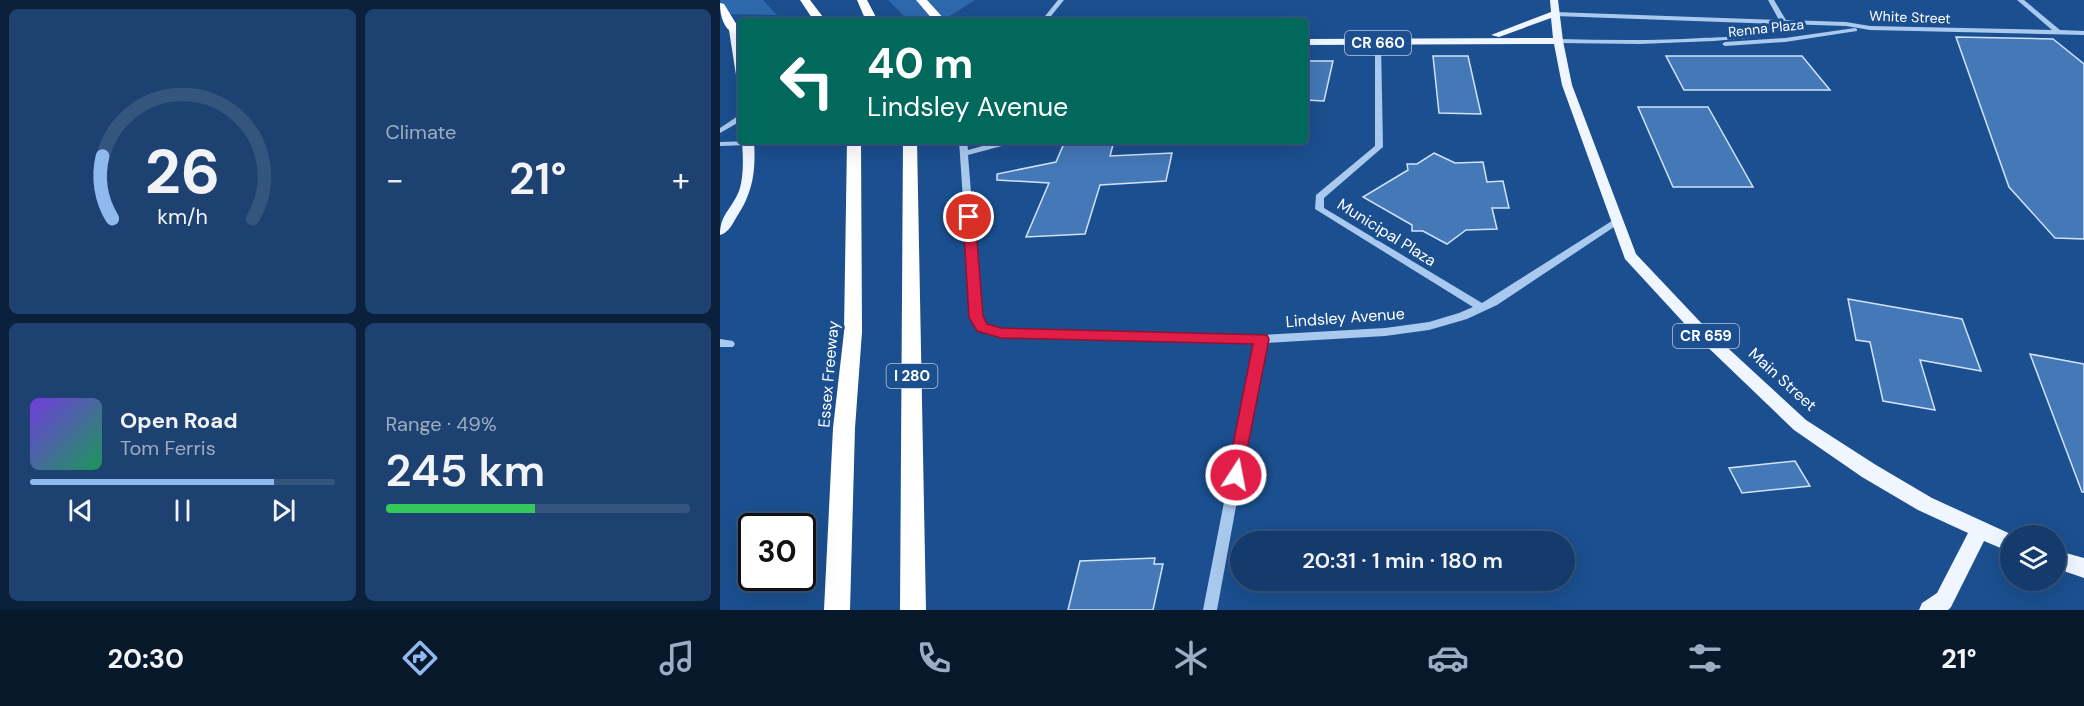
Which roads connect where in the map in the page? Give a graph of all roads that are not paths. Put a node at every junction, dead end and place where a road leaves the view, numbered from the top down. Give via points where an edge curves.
1 (805, 0) edge
2 (861, 0) edge
3 (921, 0) edge
4 (1061, 0) edge
5 (1554, 0) edge
6 (1771, 0) edge
7 (2020, 0) edge
8 (720, 6) edge
9 (1555, 14) junction
10 (818, 18) edge
11 (871, 18) edge
12 (937, 18) edge
13 (1046, 18) edge
14 (1744, 21) junction
15 (1784, 22) junction
16 (1870, 28) junction
17 (720, 29) edge
18 (738, 30) edge
19 (2059, 33) junction
20 (2084, 33) edge
21 (1751, 36) junction
22 (1558, 41) junction
23 (1664, 41) junction
24 (1308, 42) edge
25 (1467, 42) junction
26 (1378, 43) junction
27 (1756, 44) junction
28 (738, 120) edge
29 (720, 131) edge
30 (738, 143) edge
31 (720, 144) edge
32 (748, 144) edge
33 (854, 144) edge
34 (910, 144) edge
35 (963, 144) edge
36 (998, 144) edge
37 (964, 153) junction
38 (1618, 221) junction
39 (720, 231) edge
40 (1482, 308) junction
41 (1262, 339) junction
42 (1979, 531) junction
43 (2000, 539) edge
44 (2066, 562) edge
45 (2084, 568) edge
46 (837, 610) edge
47 (913, 610) edge
48 (1210, 610) edge
49 (1930, 610) edge

1 - 10 highway
2 - 11 highway
3 - 12 highway
4 - 13 street
5 - 9 main road, Main Street / CR 659
6 - 15 street
7 - 19 street
8 - 18 highway
9 - 14 street, White Street
9 - 22 main road, Main Street / CR 659
9 - 25 main road via 1512,31
14 - 15 street, White Street
14 - 21 street
15 - 16 street, White Street
15 - 21 street, Renna Plaza via 1772,31
16 - 19 street, White Street
16 - 27 street, Renna Plaza
17 - 18 main road
19 - 20 street, White Street
21 - 23 street, Renna Plaza
21 - 27 street
22 - 23 street, Renna Plaza
22 - 25 main road, CR 660
22 - 38 main road, Main Street / CR 659 via 1567,85
23 - 27 street, Renna Plaza
24 - 26 main road, CR 660
25 - 26 main road, CR 660
26 - 40 street, Municipal Plaza via 1379,147 1318,197 1320,208
28 - 29 street
30 - 31 street
32 - 39 main road via 749,182 738,208
33 - 46 highway, Essex Freeway via 853,332 844,428
34 - 47 highway, I 280
35 - 37 street
36 - 37 street
37 - 41 street, Lindsley Avenue via 976,317 982,327 1001,333
38 - 40 street, Lindsley Avenue
38 - 42 main road, Main Street / CR 659 via 1630,256 1659,289 1800,424 1878,476
40 - 41 street, Lindsley Avenue via 1429,326 1396,331
41 - 48 street
42 - 43 main road, Main Street / CR 659
42 - 49 main road via 1944,600
44 - 45 main road

